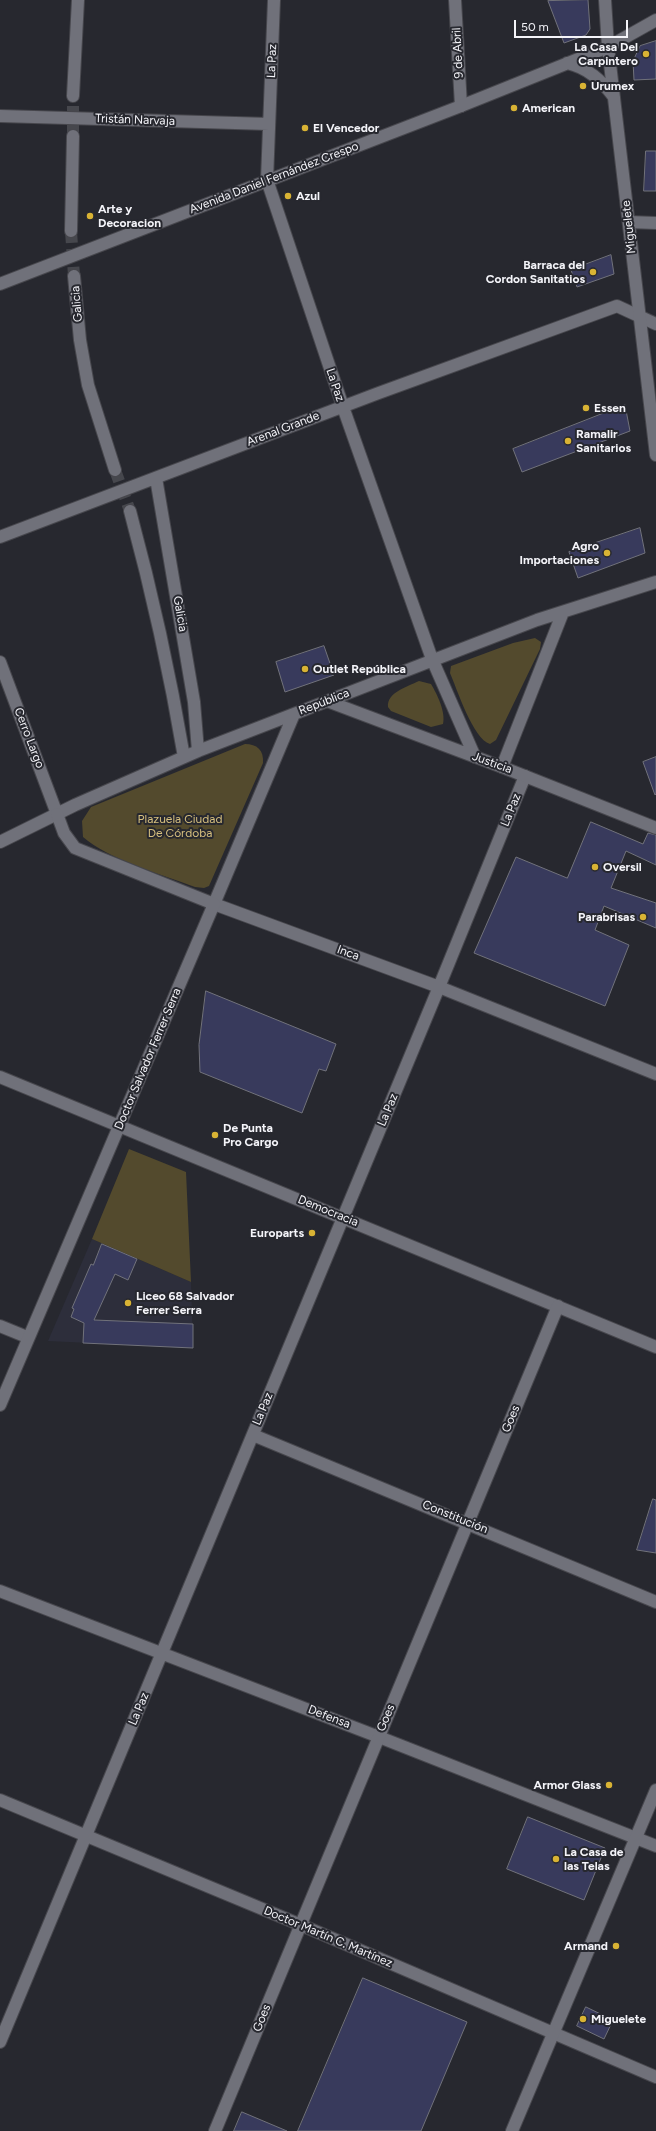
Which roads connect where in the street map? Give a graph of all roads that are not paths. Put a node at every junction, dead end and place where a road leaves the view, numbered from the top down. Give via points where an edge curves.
1 (78, 0) edge
2 (274, 0) edge
3 (455, 0) edge
4 (605, 0) edge
5 (656, 20) edge
6 (608, 46) junction
7 (566, 63) junction
8 (73, 96) tunnel mouth
9 (614, 97) junction
10 (461, 106) junction
11 (0, 116) edge
12 (269, 124) junction
13 (73, 136) tunnel mouth
14 (267, 180) junction
15 (629, 222) junction
16 (656, 222) edge
17 (71, 231) tunnel mouth
18 (74, 276) tunnel mouth
19 (0, 284) edge
20 (639, 316) junction
21 (656, 324) edge
22 (342, 407) junction
23 (656, 455) edge
24 (116, 470) tunnel mouth
25 (156, 478) junction
26 (130, 511) tunnel mouth
27 (0, 538) edge
28 (656, 582) edge
29 (563, 612) junction
30 (432, 659) junction
31 (0, 662) edge
32 (327, 702) junction
33 (294, 714) junction
34 (198, 751) junction
35 (184, 757) junction
36 (475, 757) junction
37 (502, 767) junction
38 (525, 776) junction
39 (57, 814) junction
40 (656, 828) edge
41 (0, 842) edge
42 (214, 904) junction
43 (439, 987) junction
44 (656, 1074) edge
45 (0, 1076) edge
46 (119, 1126) junction
47 (343, 1218) junction
48 (558, 1306) junction
49 (0, 1326) edge
50 (27, 1337) junction
51 (656, 1347) edge
52 (0, 1405) edge
53 (253, 1435) junction
54 (468, 1522) junction
55 (0, 1591) edge
56 (656, 1602) edge
57 (162, 1653) junction
58 (379, 1737) junction
59 (656, 1790) edge
60 (0, 1800) edge
61 (86, 1835) junction
62 (636, 1838) junction
63 (656, 1846) edge
64 (301, 1925) junction
65 (552, 2033) junction
66 (0, 2042) edge
67 (656, 2077) edge
68 (216, 2131) edge
69 (512, 2131) edge

1 - 8 street
2 - 12 street, La Paz
3 - 10 street, 9 de Abril
4 - 6 street, Miguelete
5 - 6 street, Avenida Daniel Fernández Crespo
6 - 7 street, Avenida Daniel Fernández Crespo
6 - 9 street, Miguelete
7 - 9 street via 597,77
7 - 10 street, Avenida Daniel Fernández Crespo
9 - 15 street, Miguelete
10 - 14 street, Avenida Daniel Fernández Crespo
11 - 12 street, Tristán Narvaja
12 - 14 street, La Paz
13 - 17 street
14 - 19 street, Avenida Daniel Fernández Crespo
14 - 22 street, La Paz
15 - 16 street
15 - 20 street, Miguelete
18 - 24 street, Galicia via 80,340 88,385
20 - 21 street, Arenal Grande
20 - 22 street, Arenal Grande via 617,306
20 - 23 street, Miguelete
22 - 25 street, Arenal Grande
22 - 30 street, La Paz
25 - 27 street, Arenal Grande
25 - 34 street, Galicia via 190,679
26 - 35 street, Galicia via 147,573
28 - 29 street, República
29 - 30 street, República
29 - 37 street
30 - 32 street, República
30 - 36 street, La Paz
31 - 39 street, Cerro Largo
32 - 33 street, República
32 - 36 street, Justicia
33 - 34 street, República
33 - 42 street, Doctor Salvador Ferrer Serra
34 - 35 street, República
35 - 39 street, República
36 - 37 street, Justicia
37 - 38 street, Justicia
38 - 40 street, Justicia
38 - 43 street, La Paz
39 - 41 street, República
39 - 42 street, Inca via 64,833 76,848
42 - 43 street, Inca
42 - 46 street, Doctor Salvador Ferrer Serra
43 - 44 street, Inca
43 - 47 street, La Paz
45 - 46 street, Democracia
46 - 47 street, Democracia
46 - 50 street, Doctor Salvador Ferrer Serra
47 - 48 street, Democracia
47 - 53 street, La Paz
48 - 51 street, Democracia
48 - 54 street, Goes
49 - 50 street
50 - 52 street, Doctor Salvador Ferrer Serra
53 - 54 street, Constitución
53 - 57 street, La Paz
54 - 56 street, Constitución
54 - 58 street, Goes
55 - 57 street, Defensa
57 - 58 street, Defensa
57 - 61 street, La Paz
58 - 62 street, Defensa
58 - 64 street, Goes
59 - 62 street
60 - 61 street, Doctor Martín C. Martínez
61 - 64 street, Doctor Martín C. Martínez
61 - 66 street, La Paz
62 - 63 street, Defensa
62 - 65 street
64 - 65 street, Doctor Martín C. Martínez
64 - 68 street, Goes
65 - 67 street, Doctor Martín C. Martínez
65 - 69 street

